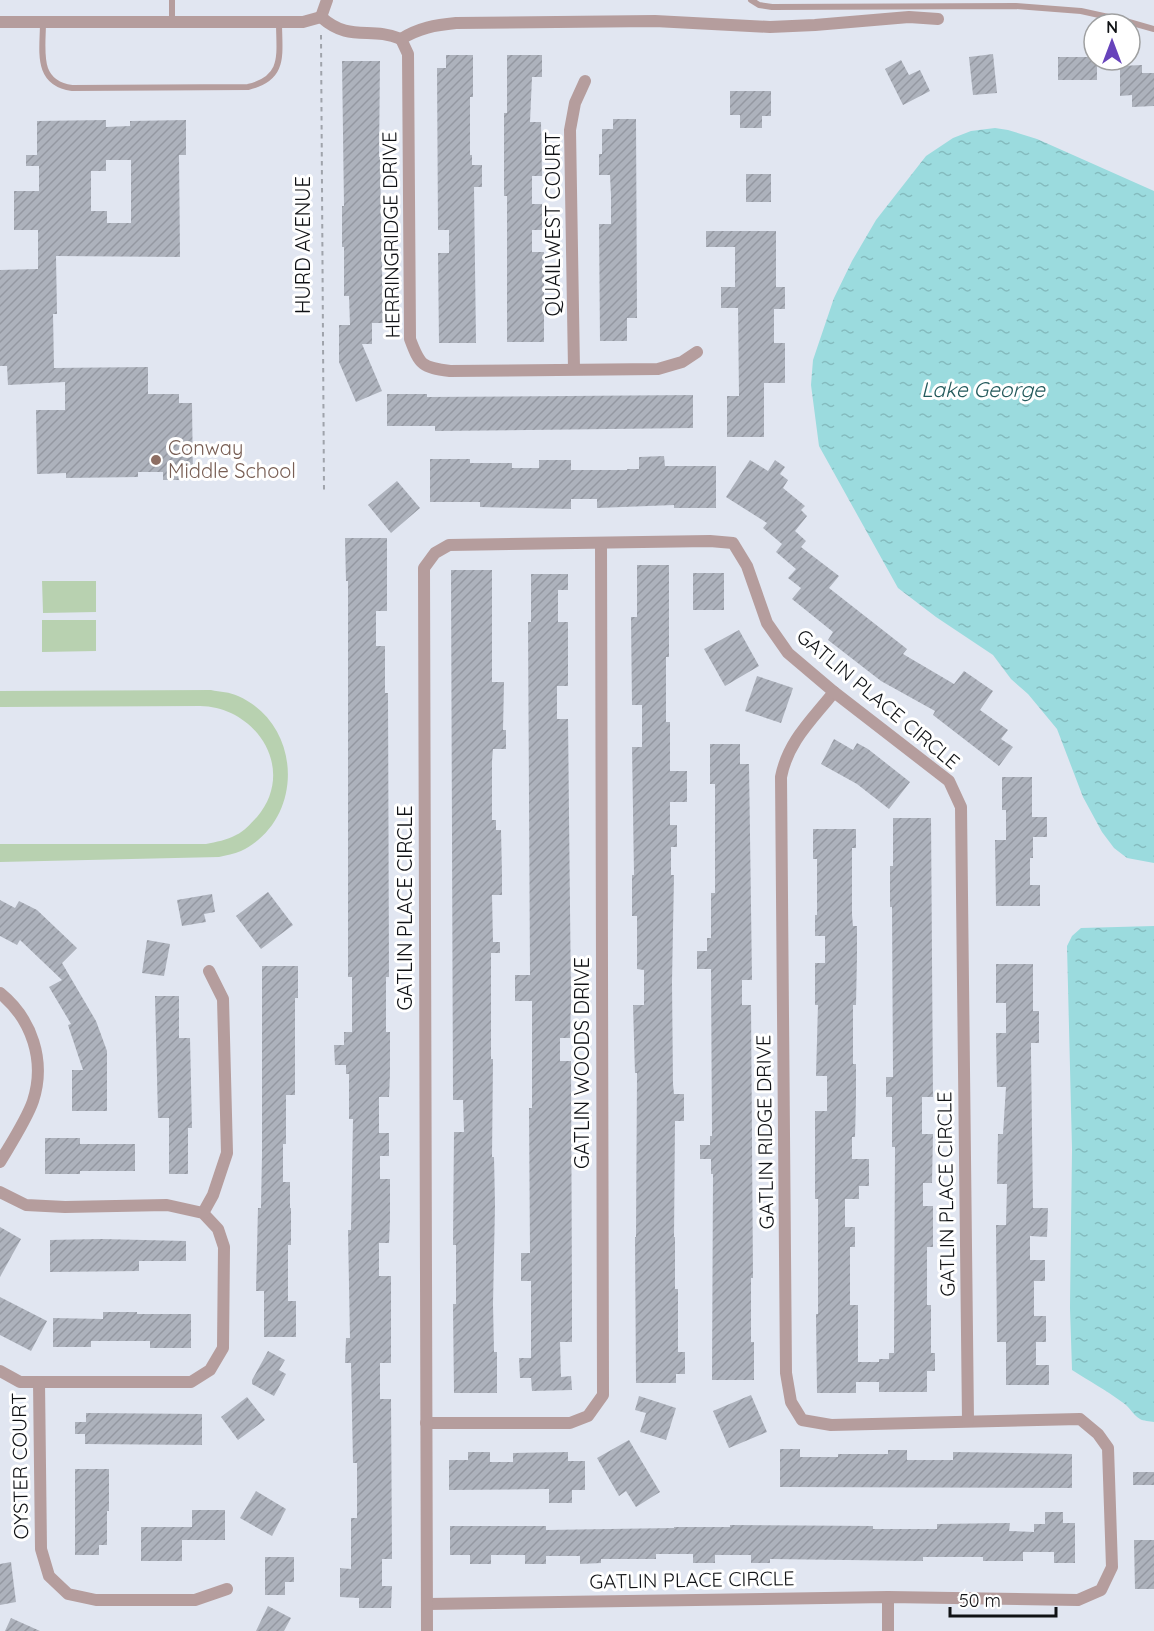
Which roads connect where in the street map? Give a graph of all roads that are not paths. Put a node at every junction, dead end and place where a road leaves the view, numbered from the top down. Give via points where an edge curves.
1 (172, 0) edge
2 (327, 0) edge
3 (751, 0) edge
4 (955, 3) edge
5 (321, 17) junction
6 (938, 19) dead end
7 (0, 22) edge
8 (43, 22) junction
9 (172, 22) junction
10 (279, 22) junction
11 (1154, 29) edge
12 (401, 39) junction
13 (585, 81) dead end
14 (697, 352) dead end
15 (574, 369) junction
16 (601, 543) junction
17 (834, 692) junction
18 (209, 971) dead end
19 (0, 993) edge
20 (0, 1162) edge
21 (0, 1192) edge
22 (203, 1213) junction
23 (0, 1371) edge
24 (39, 1382) junction
25 (968, 1421) junction
26 (426, 1423) junction
27 (227, 1589) dead end
28 (888, 1597) junction
29 (428, 1604) junction
30 (427, 1631) edge
31 (888, 1631) edge

1 - 9 lane
2 - 5 street
3 - 4 lane via 772,7
4 - 11 lane via 1081,11
5 - 10 street
5 - 12 street via 333,28
6 - 12 street via 909,17 770,27 655,21 456,24 433,25
7 - 8 street
8 - 9 street
8 - 10 lane via 44,69 52,81 72,88 262,84 279,60
9 - 10 street
12 - 15 street, HERRINGRIDGE DRIVE via 408,54 410,339 418,360 429,368 450,370
13 - 15 street, QUAILWEST COURT via 575,103 570,130
14 - 15 street, HERRINGRIDGE DRIVE via 658,369
16 - 17 street, GATLIN PLACE CIRCLE via 733,543 747,566 766,623 788,653
16 - 26 street, GATLIN WOODS DRIVE via 603,1395 588,1416 570,1423
16 - 26 street, GATLIN PLACE CIRCLE via 449,545 435,553 424,568
17 - 25 street, GATLIN PLACE CIRCLE via 949,781 961,807
17 - 25 street, GATLIN RIDGE DRIVE via 791,745 781,777 786,1373 791,1402 802,1420 831,1425
18 - 22 street via 223,999 227,1153
19 - 20 street via 31,1030 39,1069 33,1102
21 - 22 street via 26,1204 166,1205
22 - 24 street via 218,1229 224,1247 223,1348 210,1370 191,1382
23 - 24 street via 20,1382
24 - 27 street, OYSTER COURT via 40,1549 49,1576 68,1594 96,1600 195,1600
25 - 28 street, GATLIN PLACE CIRCLE via 1080,1419 1098,1434 1108,1448 1112,1567 1101,1590 1078,1600
26 - 29 street, GATLIN PLACE CIRCLE
28 - 29 street, GATLIN PLACE CIRCLE
28 - 31 street
29 - 30 street, GATLIN PLACE CIRCLE

